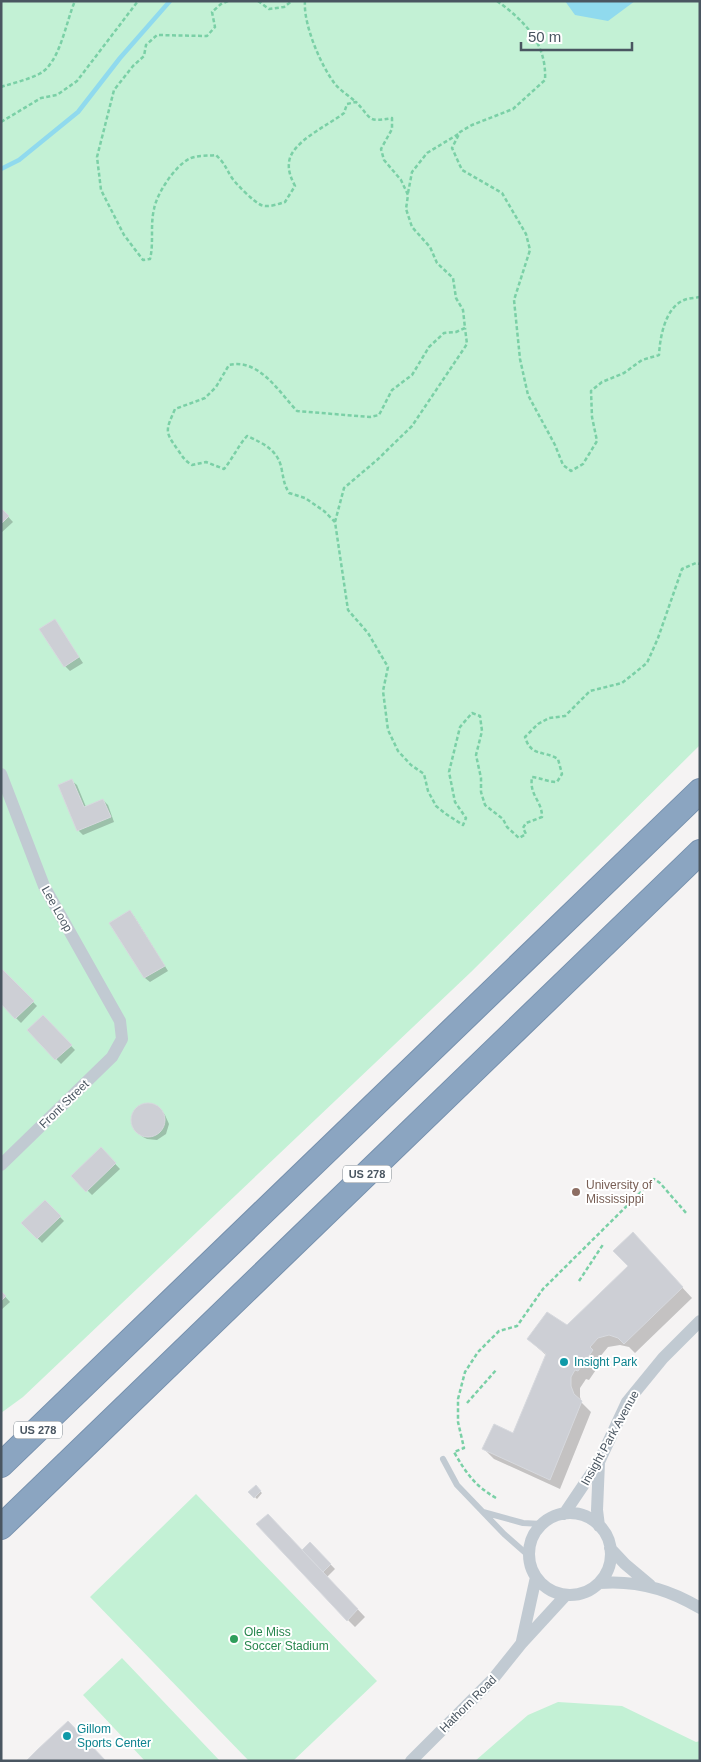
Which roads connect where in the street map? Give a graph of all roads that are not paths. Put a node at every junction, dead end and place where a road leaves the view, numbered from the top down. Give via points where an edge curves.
1 (1, 774) edge
2 (700, 791) edge
3 (700, 852) edge
4 (122, 1039) joint
5 (1, 1165) edge
6 (700, 1321) edge
7 (74, 1395) junction
8 (1, 1450) edge
9 (443, 1459) dead end
10 (599, 1462) junction
11 (1, 1465) edge
12 (34, 1495) junction
13 (481, 1512) junction
14 (564, 1514) junction
15 (542, 1524) junction
16 (599, 1526) junction
17 (1, 1527) edge
18 (1, 1545) edge
19 (610, 1548) junction
20 (529, 1556) junction
21 (536, 1577) junction
22 (599, 1583) junction
23 (654, 1588) junction
24 (566, 1595) junction
25 (700, 1608) edge
26 (521, 1644) junction
27 (411, 1761) edge

1 - 4 street, Lee Loop via 44,886 120,1021
2 - 7 highway, US 278
3 - 12 highway, US 278
4 - 5 street, Front Street via 112,1057
6 - 10 street, Insight Park Avenue via 663,1358 627,1402
7 - 8 highway
7 - 11 highway, US 278
9 - 13 lane via 457,1485
10 - 14 street, Insight Park Avenue
10 - 16 street
12 - 17 highway, US 278
12 - 18 highway
13 - 15 lane
13 - 20 lane
14 - 15 street
14 - 16 street via 589,1518
15 - 20 street via 534,1533
16 - 19 street
19 - 22 street via 610,1561
19 - 23 street
20 - 21 street
21 - 24 street via 544,1586
21 - 26 street, Hathorn Road
22 - 23 street via 630,1582
22 - 24 street via 578,1594
23 - 25 street
24 - 26 street, Hathorn Road
26 - 27 street, Hathorn Road via 493,1679

